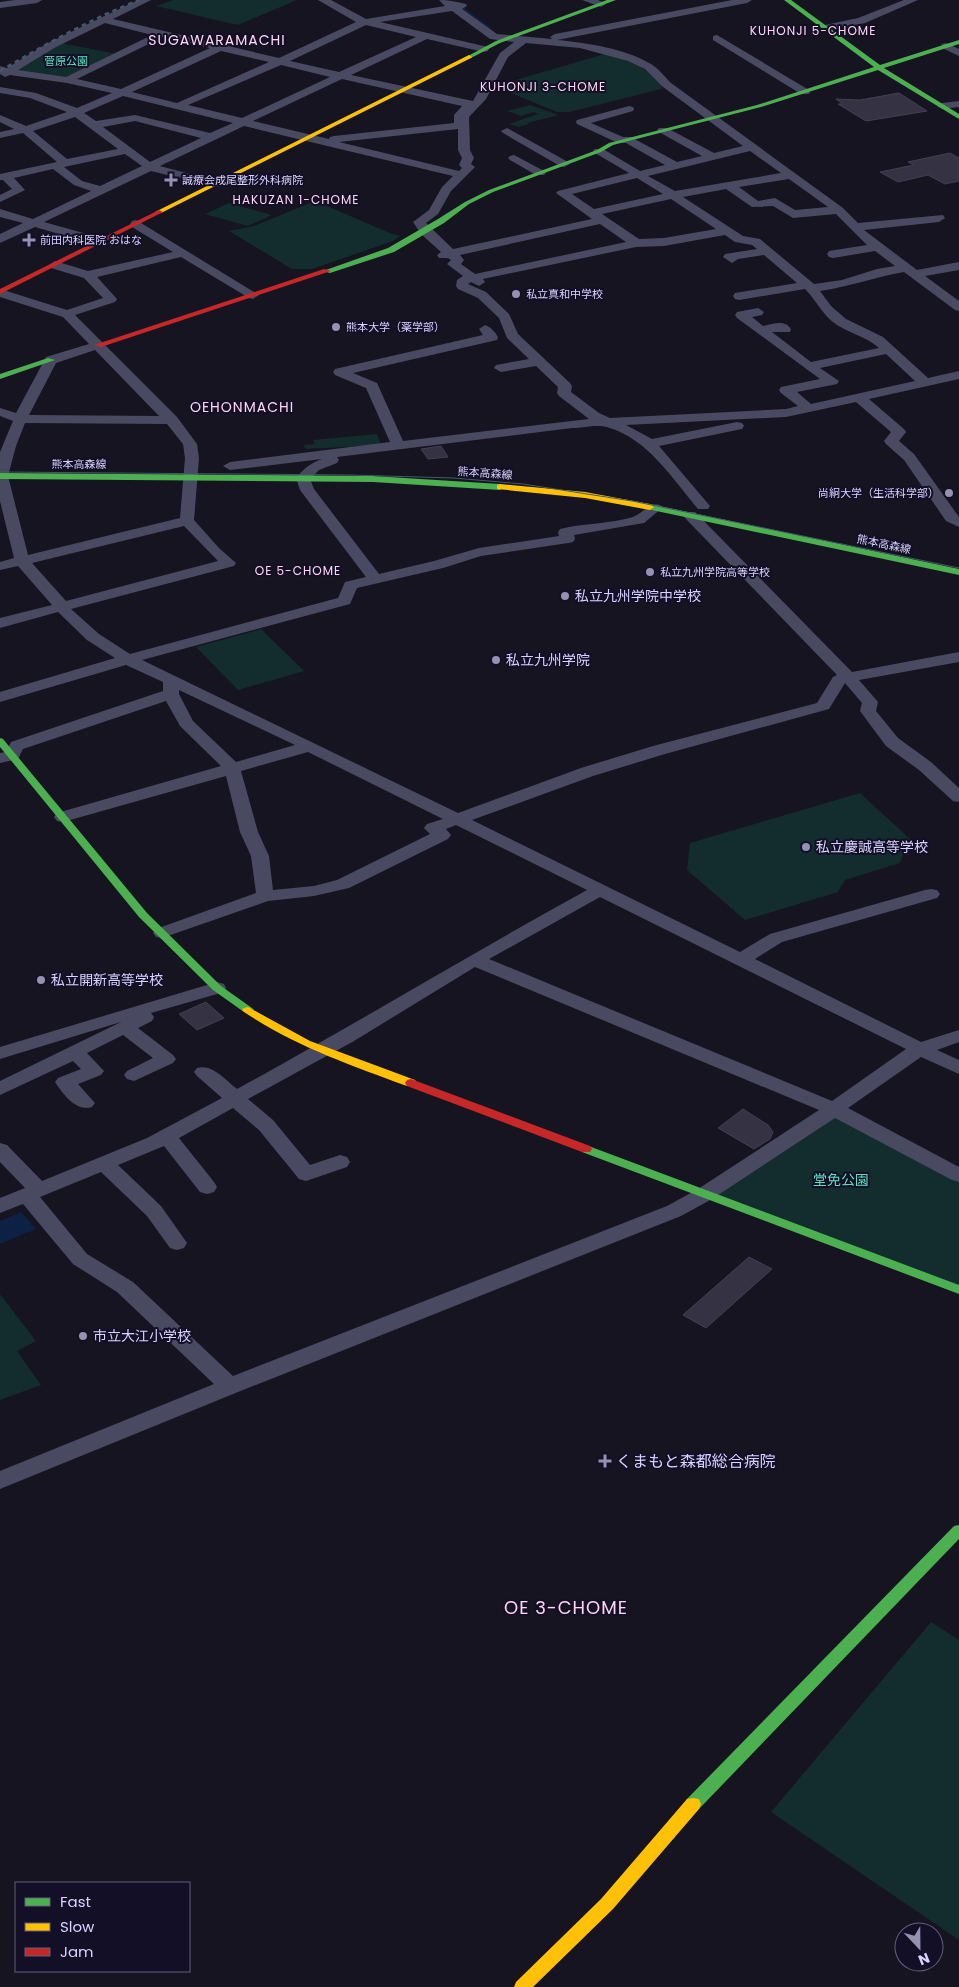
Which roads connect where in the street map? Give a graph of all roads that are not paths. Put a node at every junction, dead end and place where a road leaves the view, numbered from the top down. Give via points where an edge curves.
1 (36, 0) edge
2 (127, 0) edge
3 (146, 0) edge
4 (325, 0) edge
5 (444, 0) edge
6 (587, 0) edge
7 (613, 0) edge
8 (747, 0) edge
9 (787, 0) edge
10 (912, 0) edge
11 (458, 4) edge
12 (602, 4) junction
13 (674, 4) dead end
14 (0, 5) edge
15 (685, 11) junction
16 (102, 20) junction
17 (364, 22) junction
18 (826, 28) junction
19 (161, 34) junction
20 (425, 36) junction
21 (508, 38) junction
22 (717, 38) dead end
23 (523, 40) junction
24 (536, 41) junction
25 (959, 42) edge
26 (946, 46) junction
27 (222, 48) junction
28 (484, 49) junction
29 (959, 53) edge
30 (8, 59) edge
31 (281, 61) junction
32 (880, 69) junction
33 (3, 73) edge
34 (341, 76) junction
35 (67, 80) junction
36 (404, 89) junction
37 (0, 90) edge
38 (120, 92) junction
39 (805, 92) junction
40 (32, 95) junction
41 (959, 104) edge
42 (178, 106) junction
43 (942, 106) junction
44 (629, 110) dead end
45 (76, 112) junction
46 (6, 113) edge
47 (959, 116) edge
48 (714, 118) junction
49 (244, 122) junction
50 (94, 125) junction
51 (663, 130) junction
52 (27, 131) junction
53 (507, 131) dead end
54 (0, 135) edge
55 (211, 137) junction
56 (309, 137) junction
57 (323, 140) junction
58 (624, 140) junction
59 (752, 147) junction
60 (129, 150) junction
61 (599, 151) junction
62 (714, 157) junction
63 (514, 158) dead end
64 (564, 164) junction
65 (61, 165) junction
66 (676, 166) junction
67 (150, 167) junction
68 (540, 173) junction
69 (461, 175) junction
70 (791, 175) junction
71 (639, 176) junction
72 (3, 177) edge
73 (216, 184) junction
74 (729, 186) junction
75 (100, 190) junction
76 (673, 195) junction
77 (0, 199) edge
78 (839, 210) junction
79 (0, 213) edge
80 (597, 216) junction
81 (939, 218) dead end
82 (34, 222) junction
83 (136, 224) junction
84 (855, 227) junction
85 (425, 231) junction
86 (726, 231) junction
87 (909, 232) dead end
88 (865, 237) junction
89 (0, 238) edge
90 (101, 242) junction
91 (636, 243) junction
92 (878, 247) junction
93 (766, 251) junction
94 (182, 252) junction
95 (450, 254) junction
96 (728, 256) dead end
97 (55, 265) junction
98 (959, 266) edge
99 (911, 271) junction
100 (88, 275) junction
101 (468, 279) junction
102 (809, 287) junction
103 (0, 292) edge
104 (959, 294) edge
105 (253, 295) junction
106 (739, 296) dead end
107 (946, 297) junction
108 (959, 307) edge
109 (758, 312) dead end
110 (67, 314) junction
111 (485, 329) dead end
112 (785, 329) dead end
113 (761, 330) junction
114 (98, 345) junction
115 (889, 350) junction
116 (51, 360) junction
117 (540, 361) junction
118 (809, 366) junction
119 (501, 368) dead end
120 (959, 375) edge
121 (0, 377) edge
122 (926, 383) junction
123 (860, 398) junction
124 (809, 409) junction
125 (0, 412) edge
126 (786, 413) junction
127 (21, 419) junction
128 (172, 420) junction
129 (607, 421) junction
130 (650, 444) junction
131 (398, 445) junction
132 (353, 460) junction
133 (92, 465) dead end
134 (230, 466) junction
135 (314, 467) junction
136 (3, 469) edge
137 (191, 472) junction
138 (304, 478) junction
139 (609, 488) dead end
140 (655, 508) junction
141 (4, 511) edge
142 (697, 511) junction
143 (186, 521) junction
144 (779, 522) dead end
145 (959, 523) edge
146 (22, 561) junction
147 (0, 566) edge
148 (959, 572) edge
149 (375, 579) junction
150 (62, 606) junction
151 (0, 623) edge
152 (959, 657) edge
153 (129, 660) junction
154 (848, 677) junction
155 (171, 687) junction
156 (0, 697) edge
157 (0, 741) edge
158 (310, 746) junction
159 (6, 756) edge
160 (232, 768) junction
161 (959, 797) edge
162 (63, 817) junction
163 (456, 819) junction
164 (600, 890) junction
165 (931, 894) dead end
166 (265, 896) junction
167 (162, 933) junction
168 (474, 960) junction
169 (742, 960) junction
170 (217, 988) junction
171 (186, 997) junction
172 (126, 1027) junction
173 (959, 1036) edge
174 (919, 1048) junction
175 (322, 1050) junction
176 (75, 1052) junction
177 (0, 1053) edge
178 (959, 1068) edge
179 (204, 1072) dead end
180 (134, 1075) dead end
181 (0, 1088) edge
182 (235, 1098) junction
183 (85, 1104) dead end
184 (834, 1109) junction
185 (167, 1136) junction
186 (0, 1150) edge
187 (340, 1162) dead end
188 (104, 1163) junction
189 (959, 1175) edge
190 (207, 1187) dead end
191 (33, 1192) junction
192 (705, 1194) junction
193 (0, 1206) edge
194 (177, 1243) dead end
195 (959, 1290) edge
196 (230, 1386) junction
197 (0, 1480) edge
198 (959, 1530) edge
199 (522, 1987) edge

1 - 14 street
2 - 30 street
3 - 16 street
4 - 17 street
5 - 11 street
6 - 12 street
7 - 12 street
8 - 15 street
9 - 18 street
10 - 18 street via 861,21
11 - 17 street
11 - 21 street via 494,37
12 - 21 street
13 - 15 street
15 - 24 street
16 - 19 street
16 - 33 street
17 - 20 street
17 - 31 street
18 - 32 street
19 - 27 street
19 - 35 street
20 - 28 street
20 - 34 street
21 - 23 street
21 - 28 street
22 - 39 street
23 - 24 street
23 - 69 street via 504,55 481,99 464,116 464,150 468,158 465,165 469,167
24 - 48 street via 593,48 632,59 649,67 667,85
25 - 26 street
26 - 29 street
26 - 32 street
27 - 31 street
27 - 38 street
28 - 36 street
31 - 34 street
31 - 42 street
32 - 39 street
32 - 43 street
33 - 35 street
34 - 36 street
34 - 49 street
35 - 38 street
36 - 56 street
36 - 57 street via 470,104 459,115 459,126
37 - 40 street
38 - 42 street
38 - 45 street
39 - 48 street
40 - 45 street
40 - 46 street
41 - 43 street
42 - 49 street
43 - 47 street
44 - 58 street via 580,122
45 - 50 street
45 - 52 street
46 - 52 street
48 - 51 street
48 - 59 street
49 - 55 street
49 - 56 street
50 - 55 street via 135,118
50 - 60 street
51 - 58 street
51 - 62 street
52 - 54 street
52 - 65 street
53 - 64 street
55 - 67 street
56 - 57 street
56 - 73 street
57 - 69 street
58 - 61 street
58 - 66 street
59 - 62 street
59 - 70 street
60 - 65 street
60 - 67 street
61 - 64 street
61 - 71 street
62 - 66 street
63 - 68 street
64 - 68 street
65 - 72 street
65 - 75 street via 78,183
66 - 71 street
67 - 73 street
67 - 75 street
68 - 85 street via 475,199
69 - 85 street via 446,189 434,212 419,222
70 - 74 street
70 - 78 street
71 - 76 street
71 - 80 street via 562,193
72 - 77 street via 19,190
73 - 83 street
74 - 76 street
74 - 78 street via 756,205 775,202 793,214
75 - 82 street
76 - 80 street
76 - 86 street
78 - 84 street
79 - 82 street
80 - 91 street
80 - 95 street
81 - 84 street
82 - 89 street
82 - 90 street
83 - 90 street
83 - 94 street
84 - 88 street
85 - 95 street
85 - 105 street via 416,240 365,260
86 - 91 street via 664,242
86 - 93 street via 739,240 756,242
87 - 88 street
88 - 92 street
88 - 92 street via 832,249
90 - 97 street
91 - 101 street
92 - 99 street
93 - 96 street
93 - 102 street
94 - 100 street
94 - 105 street
95 - 101 street via 458,260 453,264
97 - 100 street
97 - 103 street
98 - 99 street
99 - 102 street via 881,272 844,284
99 - 107 street
100 - 110 street via 111,299
101 - 117 street via 462,286 482,295 505,317 512,335
101 - 129 street via 516,311 517,333 573,388 572,394 610,418
102 - 106 street
102 - 115 street via 841,322 878,340
103 - 110 street
104 - 107 street
105 - 114 street
107 - 108 street
109 - 113 street via 741,315
110 - 114 street
111 - 131 street via 492,338 340,372 372,386
112 - 113 street via 782,326
113 - 118 street
114 - 116 street
114 - 128 street
115 - 118 street
115 - 122 street
116 - 121 street
116 - 127 street
117 - 119 street
117 - 129 street via 565,386 564,393 594,416
118 - 124 street via 832,382 786,390
120 - 122 street
122 - 123 street
123 - 124 street
123 - 145 street via 899,432 891,441 910,458 950,518
124 - 126 street
125 - 127 street
126 - 129 street
126 - 130 street
127 - 128 street
127 - 136 street
128 - 137 street via 190,444
129 - 130 street
129 - 131 street
130 - 142 street
131 - 132 street
132 - 134 street
132 - 135 street
132 - 135 street, 熊本高森線
133 - 137 street, 熊本高森線
134 - 135 street, 熊本高森線
134 - 137 street, 熊本高森線
135 - 138 street
136 - 137 street, 熊本高森線
136 - 141 street
137 - 138 street, 熊本高森線
137 - 143 street
138 - 140 street, 熊本高森線 via 524,488
138 - 149 street via 307,490
139 - 142 street, 熊本高森線
140 - 142 street, 熊本高森線
140 - 149 street via 639,520 564,532 568,539 479,552
141 - 146 street
142 - 144 street, 熊本高森線
142 - 148 street, 熊本高森線
142 - 154 street
143 - 146 street
143 - 150 street via 229,563
146 - 147 street
146 - 150 street
149 - 153 street via 350,585 345,600
150 - 151 street
150 - 153 street via 87,632
152 - 154 street
153 - 155 street
153 - 156 street
154 - 161 street via 870,702 868,711 892,742
154 - 163 street via 838,680 823,706 650,752
155 - 158 street
155 - 159 street via 17,746
155 - 160 street via 186,723
157 - 159 street
158 - 160 street
158 - 163 street
159 - 162 street
160 - 162 street
160 - 166 street via 249,832 260,856
162 - 167 street via 143,915
163 - 164 street
163 - 166 street via 433,828 442,836 343,884 314,892
164 - 168 street
164 - 169 street
165 - 169 street via 776,938
166 - 167 street
167 - 170 street
168 - 175 street
168 - 184 street
169 - 174 street
170 - 171 street
170 - 175 street via 272,1027
171 - 172 street
171 - 177 street
172 - 176 street
172 - 180 street via 166,1059
173 - 174 street
174 - 178 street
174 - 184 street
175 - 182 street
175 - 192 street
176 - 181 street
176 - 183 street via 94,1071 65,1082
179 - 182 street
182 - 185 street
182 - 187 street via 266,1125 306,1174
184 - 189 street
184 - 192 street
185 - 188 street
185 - 190 street
186 - 191 street
188 - 191 street
188 - 194 street via 154,1211
191 - 193 street
191 - 196 street via 80,1259 125,1287
192 - 195 street
192 - 196 street via 674,1211
196 - 197 street
198 - 199 street via 686,1811 607,1904

